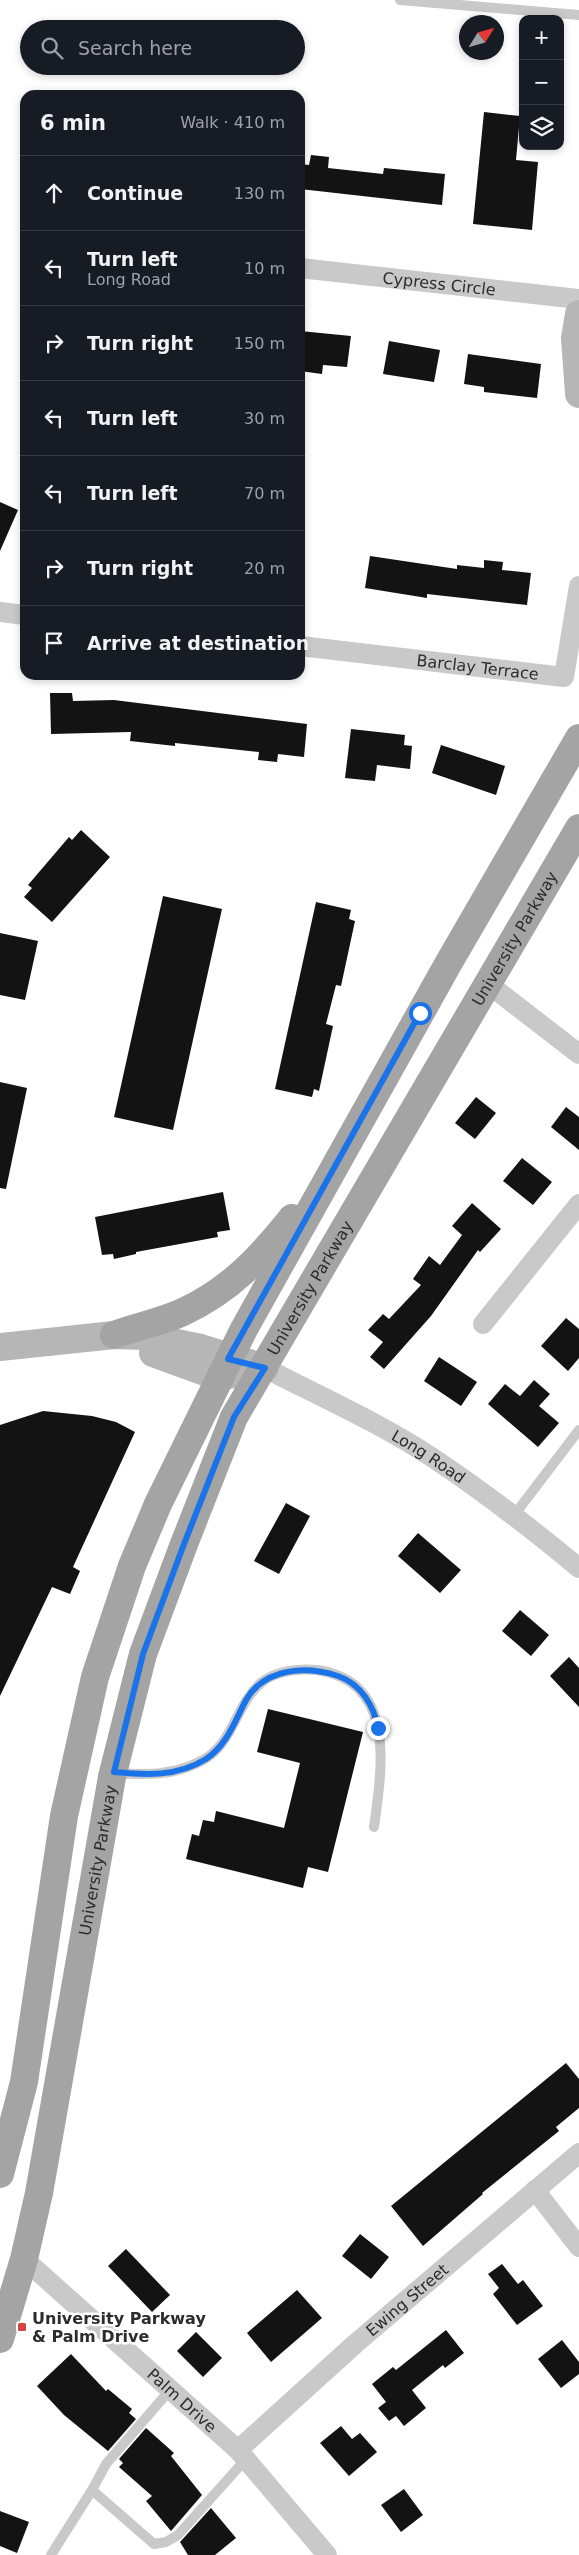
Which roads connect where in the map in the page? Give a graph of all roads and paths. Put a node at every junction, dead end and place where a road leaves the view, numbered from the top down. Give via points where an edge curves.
1 (400, 0) edge
2 (579, 14) edge
3 (305, 269) edge
4 (579, 299) edge
5 (579, 314) edge
6 (579, 394) edge
7 (579, 586) edge
8 (0, 612) edge
9 (20, 614) edge
10 (305, 647) edge
11 (579, 738) edge
12 (579, 828) edge
13 (487, 983) junction
14 (579, 1054) edge
15 (322, 1191) junction
16 (579, 1204) edge
17 (483, 1324) dead end
18 (114, 1334) junction
19 (65, 1341) junction
20 (0, 1347) edge
21 (224, 1368) junction
22 (265, 1368) junction
23 (579, 1430) edge
24 (514, 1514) junction
25 (579, 1568) edge
26 (114, 1772) junction
27 (374, 1827) dead end
28 (579, 2153) edge
29 (0, 2174) edge
30 (536, 2190) junction
31 (579, 2247) edge
32 (24, 2259) junction
33 (0, 2339) edge
34 (170, 2390) junction
35 (242, 2455) junction
36 (92, 2490) junction
37 (51, 2555) edge
38 (327, 2555) edge

1 - 2 lane
3 - 4 street, Cypress Circle
5 - 6 main road via 575,338
7 - 10 street, Barclay Terrace via 564,677
8 - 9 street
11 - 15 main road
12 - 13 main road, University Parkway
13 - 14 street
13 - 22 main road, University Parkway
15 - 18 main road via 302,1204 245,1271 216,1296 182,1313
15 - 21 main road
16 - 17 street
18 - 19 main road
18 - 21 main road via 144,1336 201,1348
19 - 20 main road
19 - 21 main road via 151,1352
21 - 22 main road
21 - 29 main road via 158,1504 132,1566 95,1677 64,1816 24,2082
22 - 24 street, Long Road via 361,1416 432,1457
22 - 26 main road, University Parkway via 234,1417 184,1544 143,1654
23 - 24 lane
24 - 25 street, Long Road
26 - 27 lane via 162,1775 204,1760 224,1742 247,1698 265,1680 294,1670 324,1671 351,1683 376,1716 381,1777
26 - 32 main road, University Parkway via 39,2193
28 - 30 street, Ewing Street
30 - 31 street
30 - 35 street, Ewing Street via 354,2344
32 - 33 main road, University Parkway
32 - 34 street, Palm Drive
34 - 35 street, Palm Drive
34 - 36 lane via 106,2464
35 - 36 lane via 178,2535 166,2542 154,2544
35 - 38 street, Palm Drive
36 - 37 lane

